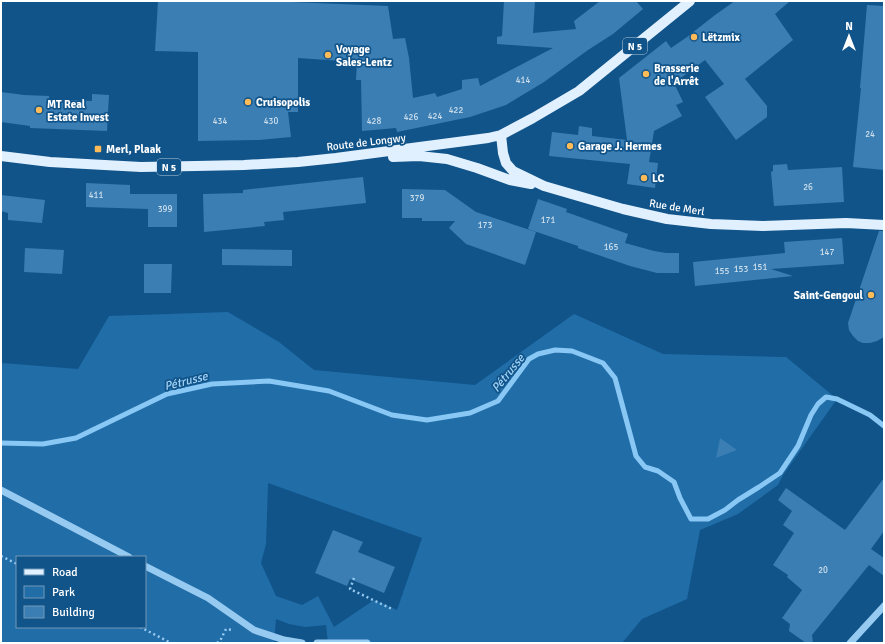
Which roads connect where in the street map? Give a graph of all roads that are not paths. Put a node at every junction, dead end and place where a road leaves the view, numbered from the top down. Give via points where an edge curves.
1 (690, 1) edge
2 (501, 135) junction
3 (1, 156) edge
4 (336, 158) junction
5 (544, 186) junction
6 (884, 225) edge
7 (1, 490) edge
8 (127, 556) edge
9 (146, 567) edge
10 (884, 606) edge
11 (302, 643) edge
12 (317, 643) edge
13 (367, 643) edge
14 (850, 643) edge

1 - 2 main road, Route de Longwy / N 5 via 579,90
2 - 4 main road, Route de Longwy / N 5 via 473,141
2 - 5 main road, Rue de Merl via 506,163 513,171
3 - 4 main road, Route de Longwy / N 5 via 50,162 141,167 244,165
4 - 5 main road, N 5 via 419,156 447,159 510,180
5 - 6 main road, Rue de Merl via 667,219 763,226 846,222
7 - 8 street
9 - 11 street via 208,598 254,630
10 - 14 street
12 - 13 street

